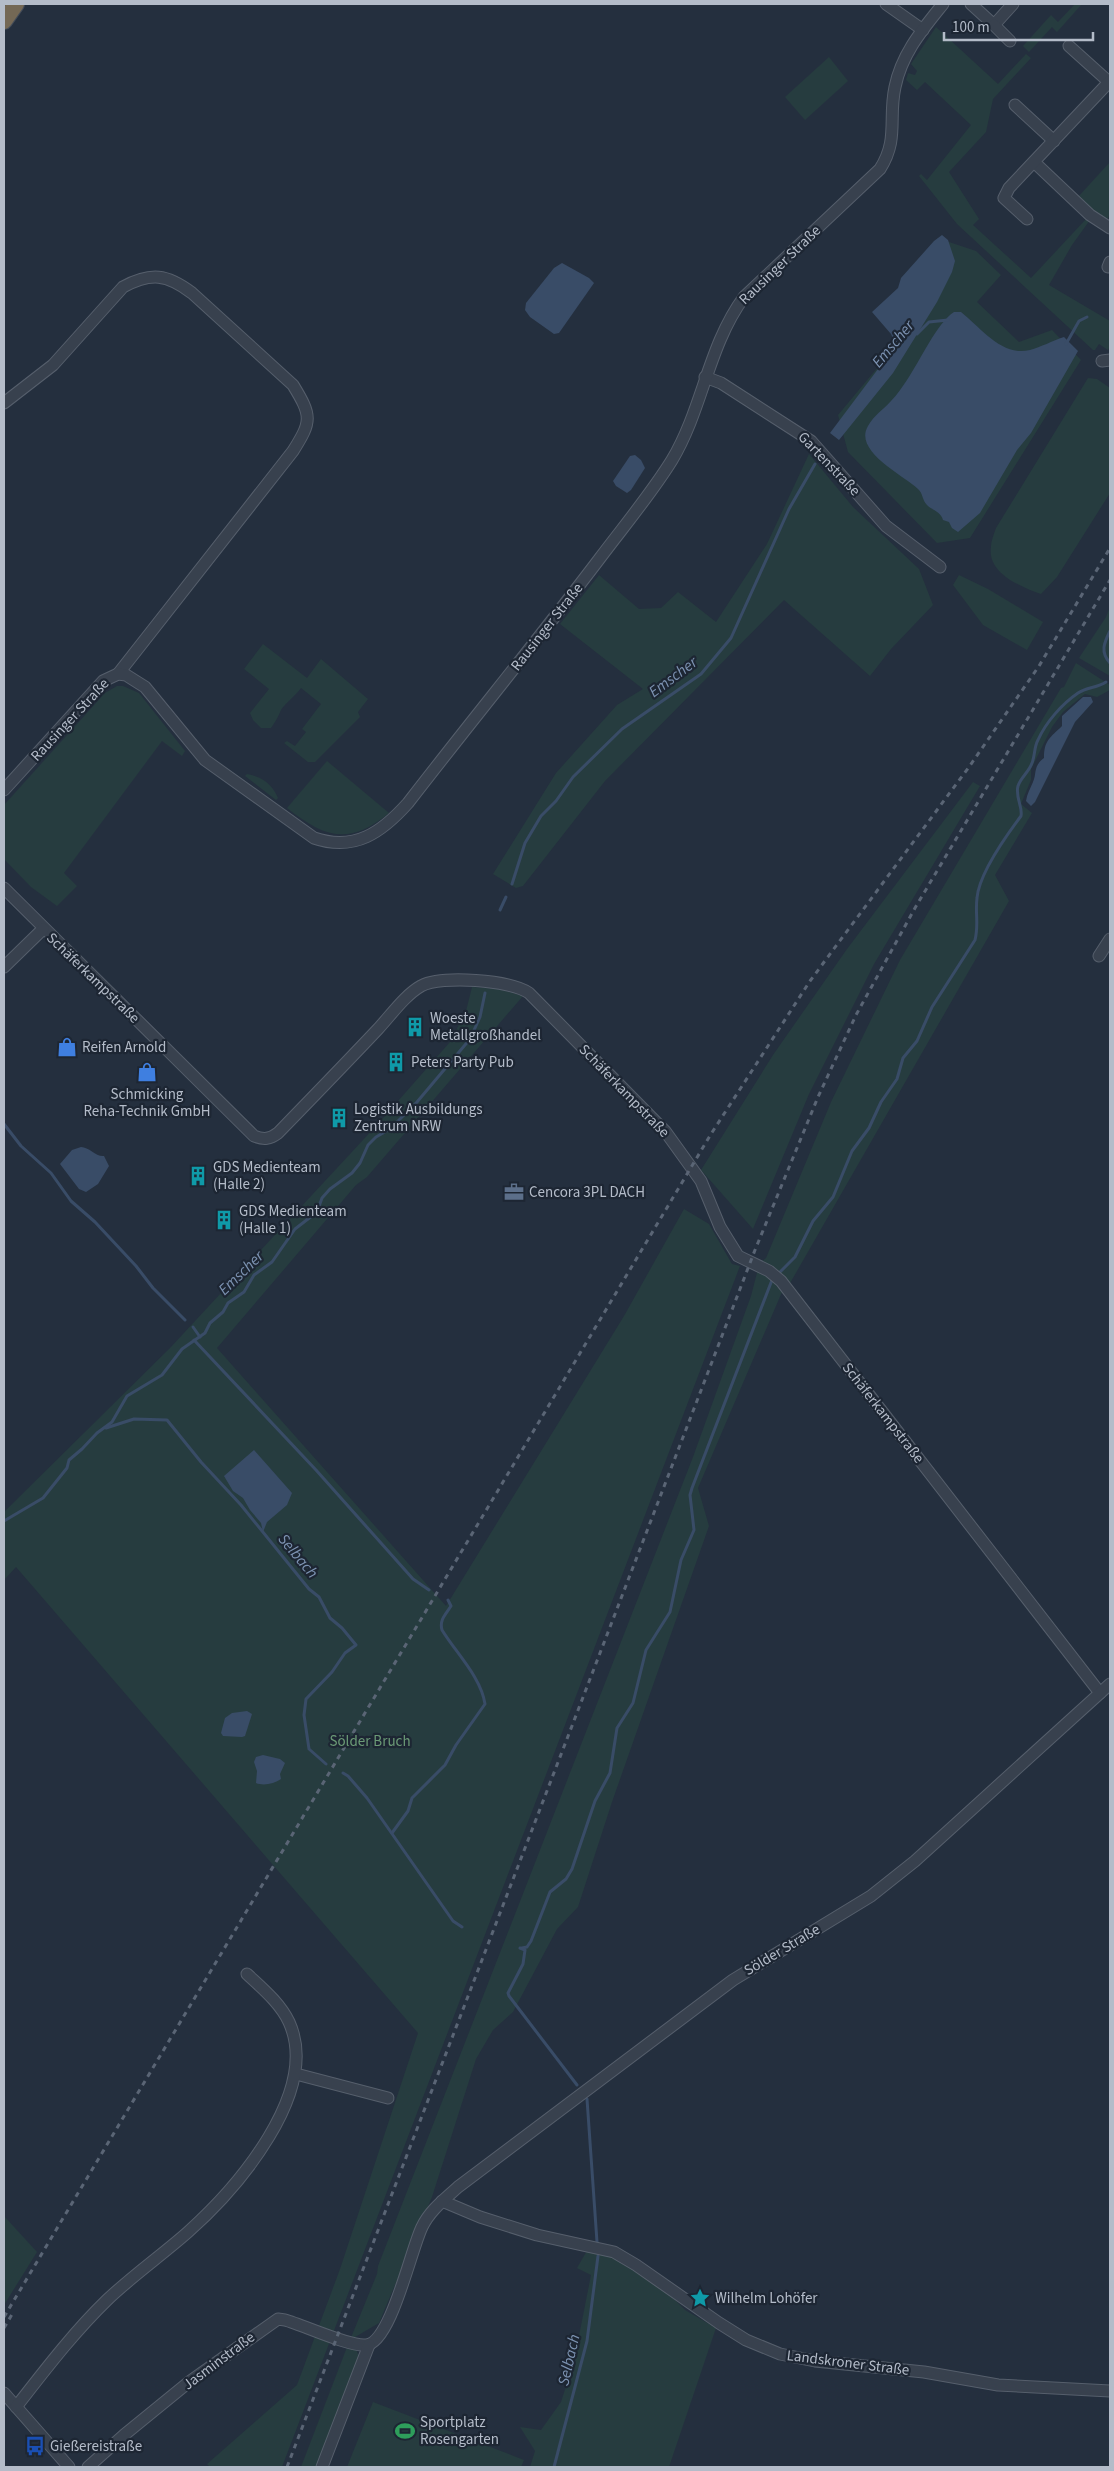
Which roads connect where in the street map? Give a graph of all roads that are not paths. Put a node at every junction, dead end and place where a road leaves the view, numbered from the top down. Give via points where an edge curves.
1 (16, 4) edge
2 (886, 4) edge
3 (944, 4) edge
4 (971, 4) edge
5 (1013, 4) edge
6 (4, 21) edge
7 (994, 24) junction
8 (923, 30) junction
9 (1010, 41) dead end
10 (1069, 46) dead end
11 (1110, 82) edge
12 (1014, 104) dead end
13 (1054, 141) junction
14 (1034, 162) junction
15 (1027, 219) dead end
16 (1110, 228) edge
17 (705, 377) junction
18 (4, 403) edge
19 (940, 567) dead end
20 (118, 674) junction
21 (4, 790) edge
22 (4, 888) edge
23 (43, 929) junction
24 (1110, 939) edge
25 (1099, 956) dead end
26 (4, 967) edge
27 (1107, 1689) edge
28 (247, 1974) dead end
29 (296, 2074) junction
30 (388, 2098) dead end
31 (442, 2201) junction
32 (369, 2345) junction
33 (1110, 2391) edge
34 (4, 2393) edge
35 (16, 2407) junction
36 (69, 2467) edge
37 (88, 2467) edge
38 (322, 2467) edge

1 - 6 highway
2 - 8 street
3 - 8 street, Rausinger Straße
4 - 7 street
5 - 7 street
7 - 9 street
8 - 17 street, Rausinger Straße via 905,57 894,88 892,145 888,157 880,169 744,297 730,317
10 - 11 street
11 - 13 street
12 - 13 street
13 - 14 street
14 - 15 street via 1008,188 1004,198
14 - 16 street via 1090,215
17 - 19 street, Gartenstraße via 721,383 800,431 837,468 886,526
17 - 20 street, Rausinger Straße via 679,447 649,493 554,619 408,802 373,834 347,843 330,843 314,838 205,760 145,687 130,677
18 - 20 street via 52,365 123,288 152,277 176,281 192,293 293,386 305,403 308,421 292,451
20 - 21 street, Rausinger Straße via 103,682
22 - 23 street
23 - 26 street
23 - 27 street, Schäferkampstraße via 254,1136 262,1139 278,1133 421,986 439,981 496,983 514,985 529,993 665,1131 701,1181 720,1227 738,1256 769,1271 781,1282
24 - 25 street
27 - 31 street, Sölder Straße via 915,1861 871,1896 733,1980
28 - 29 street via 278,2005 288,2020 296,2044
29 - 30 street
29 - 35 street via 290,2095 268,2135 225,2194 188,2232 108,2299 68,2341
31 - 32 street via 422,2227 387,2321 380,2335
31 - 33 street, Landskroner Straße via 467,2213 537,2235 614,2252 719,2324 780,2354 998,2385
32 - 37 street, Jasminstraße via 356,2345 278,2319 189,2382
32 - 38 street
34 - 35 street
35 - 36 street

